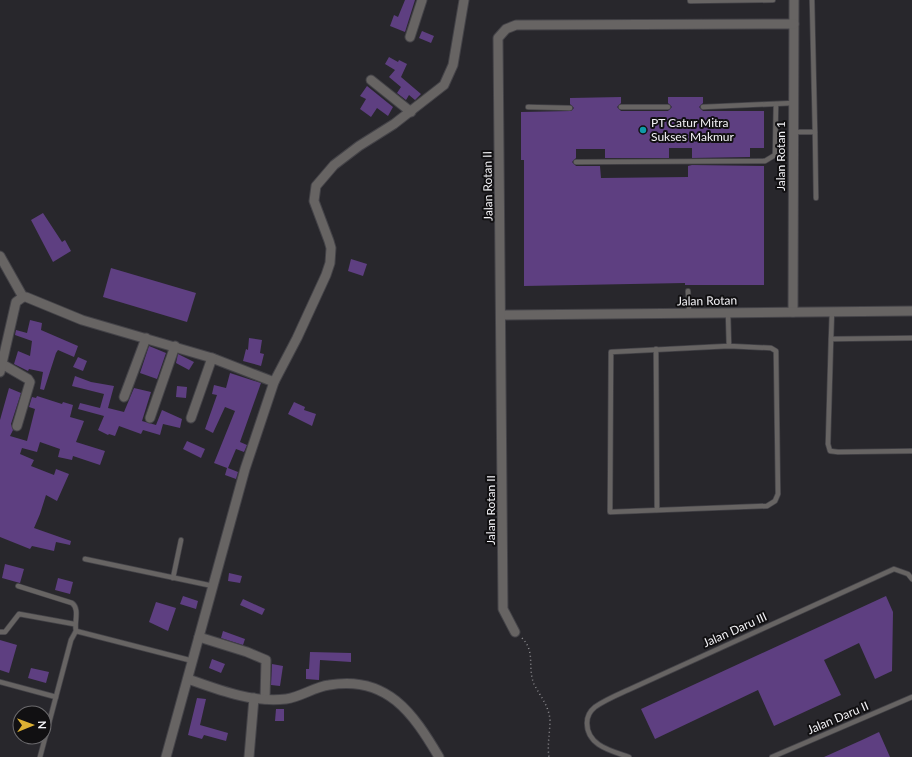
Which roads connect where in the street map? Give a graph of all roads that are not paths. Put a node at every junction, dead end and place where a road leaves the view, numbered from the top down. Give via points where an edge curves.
1 (422, 0) edge
2 (464, 0) edge
3 (773, 0) edge
4 (794, 0) edge
5 (812, 0) edge
6 (690, 1) dead end
7 (794, 24) junction
8 (410, 37) dead end
9 (371, 80) dead end
10 (793, 103) junction
11 (776, 104) junction
12 (528, 107) dead end
13 (621, 107) dead end
14 (668, 107) dead end
15 (703, 107) dead end
16 (570, 108) dead end
17 (411, 112) junction
18 (793, 132) junction
19 (816, 132) junction
20 (576, 162) dead end
21 (816, 198) dead end
22 (0, 256) edge
23 (688, 291) dead end
24 (22, 297) junction
25 (912, 311) edge
26 (728, 312) junction
27 (793, 312) junction
28 (832, 312) junction
29 (689, 313) junction
30 (502, 315) junction
31 (146, 338) junction
32 (912, 338) edge
33 (831, 339) junction
34 (174, 346) junction
35 (729, 346) junction
36 (656, 349) junction
37 (212, 358) junction
38 (1, 368) edge
39 (274, 382) junction
40 (124, 398) dead end
41 (150, 418) dead end
42 (191, 418) dead end
43 (17, 426) dead end
44 (912, 451) edge
45 (657, 510) junction
46 (181, 540) dead end
47 (85, 559) dead end
48 (173, 578) junction
49 (912, 579) edge
50 (18, 586) dead end
51 (213, 586) junction
52 (74, 624) junction
53 (76, 631) junction
54 (0, 632) edge
55 (515, 632) road end
56 (199, 637) junction
57 (193, 661) junction
58 (188, 680) junction
59 (0, 682) edge
60 (56, 697) junction
61 (912, 697) edge
62 (254, 698) junction
63 (266, 699) junction
64 (40, 757) edge
65 (166, 757) edge
66 (249, 757) edge
67 (439, 757) edge
68 (629, 757) edge
69 (772, 757) edge

1 - 8 street
2 - 17 street via 450,76 439,90
3 - 6 lane
4 - 7 street, Jalan Rotan 1
5 - 19 lane
7 - 10 street, Jalan Rotan 1
7 - 30 street, Jalan Rotan II via 516,25 506,29 498,38
9 - 17 street
10 - 11 lane
10 - 18 street, Jalan Rotan 1
11 - 15 lane
11 - 20 lane via 775,155 764,162
12 - 16 lane
13 - 14 lane
17 - 39 street via 334,165 316,186 314,202 331,248 330,263 304,324
18 - 19 lane
18 - 27 street, Jalan Rotan 1
19 - 21 lane
22 - 24 street
23 - 29 lane
24 - 31 street via 31,298 82,320
24 - 38 street via 16,302
25 - 28 street, Jalan Rotan
26 - 27 street, Jalan Rotan
26 - 29 street, Jalan Rotan
26 - 35 lane
27 - 28 street, Jalan Rotan
28 - 33 lane
29 - 30 street, Jalan Rotan
30 - 55 street, Jalan Rotan II via 503,609
31 - 34 street
31 - 40 street
32 - 33 lane
33 - 44 lane via 828,444 830,451
34 - 37 street
34 - 41 street
35 - 36 lane
35 - 45 lane via 771,348 776,351 778,494 775,501 767,506
36 - 45 lane
36 - 45 lane via 611,352 610,512
37 - 39 street
37 - 42 street
38 - 43 street via 30,382
39 - 51 street via 235,501
46 - 48 lane
47 - 48 lane
48 - 51 lane
49 - 68 lane, Jalan Daru III via 908,574 894,569 595,707 588,716 588,734 604,747
50 - 52 lane via 72,603 76,606
51 - 56 street
52 - 53 lane
52 - 54 lane via 19,614 5,632
53 - 57 lane
53 - 60 lane via 71,640
56 - 57 street
56 - 63 street via 266,660
57 - 58 street
58 - 62 street
58 - 65 street
59 - 60 lane
60 - 64 lane
61 - 69 lane, Jalan Daru II
62 - 63 street
62 - 66 street
63 - 67 street via 287,698 341,683 367,686 393,697 403,706 415,719

